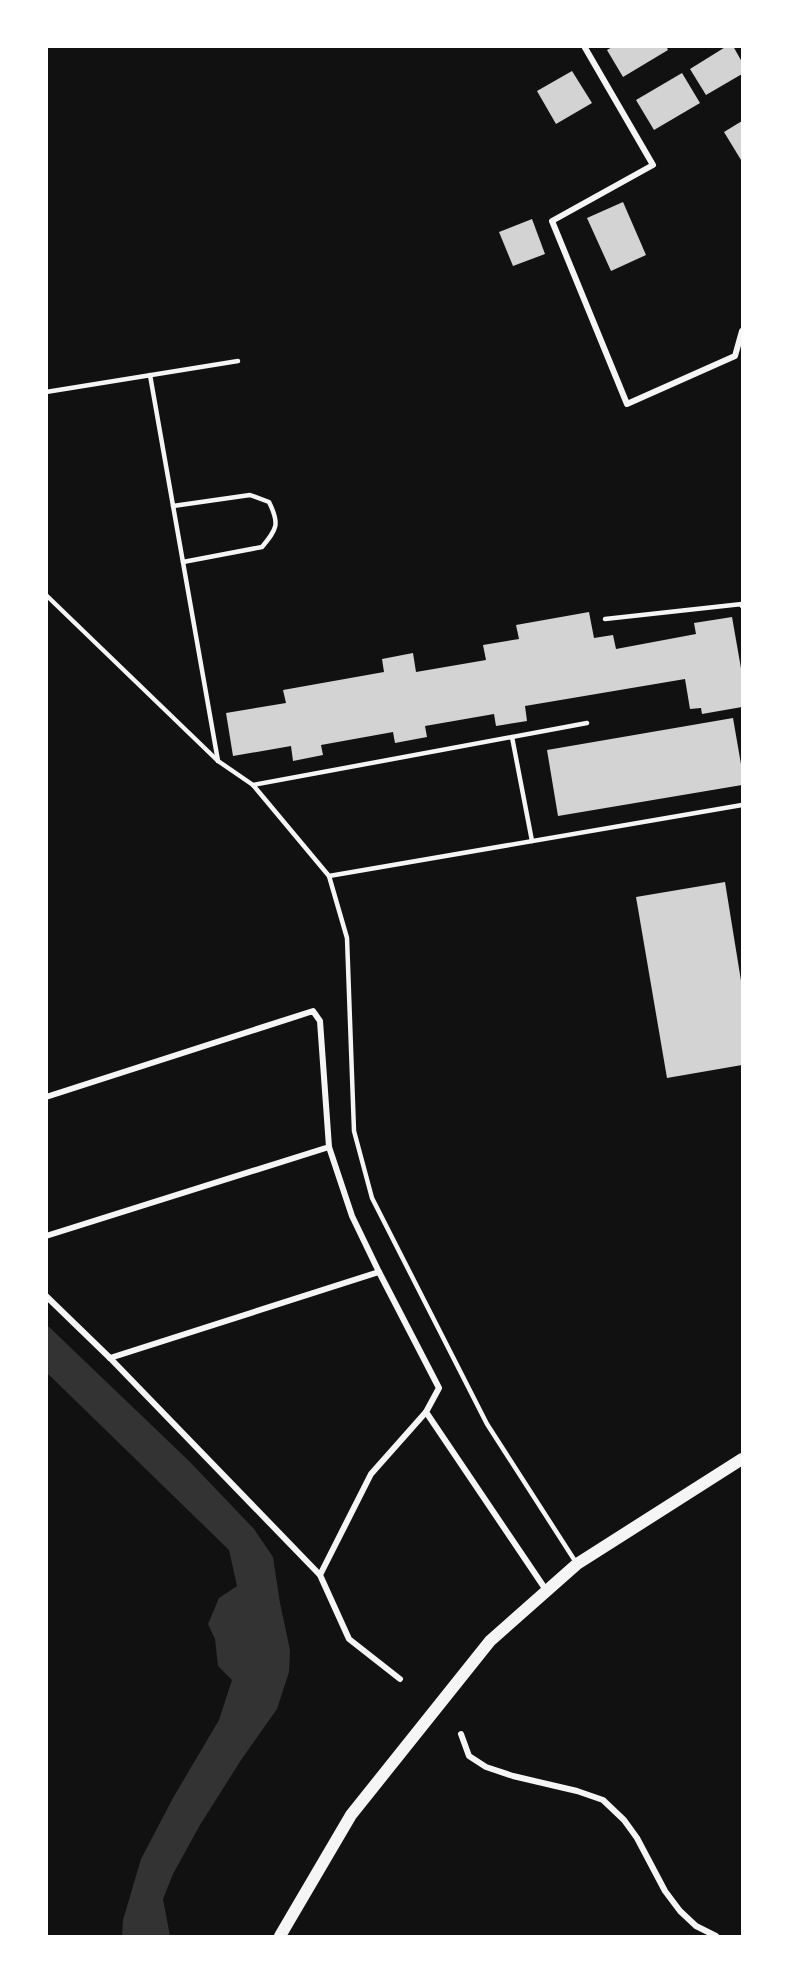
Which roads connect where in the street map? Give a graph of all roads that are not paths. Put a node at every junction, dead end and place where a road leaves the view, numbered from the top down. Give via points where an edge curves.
1 (584, 46) edge
2 (742, 330) edge
3 (238, 361) dead end
4 (150, 375) junction
5 (46, 392) edge
6 (173, 506) junction
7 (183, 562) junction
8 (46, 594) edge
9 (742, 606) edge
10 (605, 619) dead end
11 (587, 723) dead end
12 (512, 737) junction
13 (218, 761) junction
14 (253, 785) junction
15 (742, 805) edge
16 (532, 841) junction
17 (328, 876) junction
18 (46, 1097) edge
19 (328, 1147) junction
20 (46, 1236) edge
21 (379, 1272) junction
22 (46, 1296) edge
23 (110, 1358) junction
24 (426, 1412) junction
25 (742, 1459) edge
26 (577, 1564) junction
27 (320, 1575) junction
28 (546, 1590) junction
29 (400, 1679) dead end
30 (461, 1734) dead end
31 (280, 1936) edge
32 (716, 1936) edge

1 - 2 street via 653,165 552,221 627,404 735,356
3 - 4 lane
4 - 5 lane
4 - 6 lane
6 - 7 lane
6 - 7 lane via 250,495 269,502 276,516 274,532 262,547
7 - 13 lane
8 - 13 lane
9 - 10 lane
11 - 12 lane
12 - 14 lane
12 - 16 lane
13 - 14 lane
14 - 17 lane
15 - 16 lane
16 - 17 lane
17 - 26 lane via 347,938 354,1131 372,1198 487,1424
18 - 19 street via 313,1011 320,1021
19 - 20 street
19 - 21 street via 352,1216
21 - 23 street
21 - 24 street via 440,1388
22 - 23 street
23 - 27 street
24 - 27 street via 371,1474
24 - 28 street
25 - 26 main road
26 - 28 main road
27 - 29 street via 349,1639
28 - 31 main road via 490,1641 351,1815
30 - 32 street via 469,1756 486,1767 603,1800 637,1838 680,1911 696,1926

